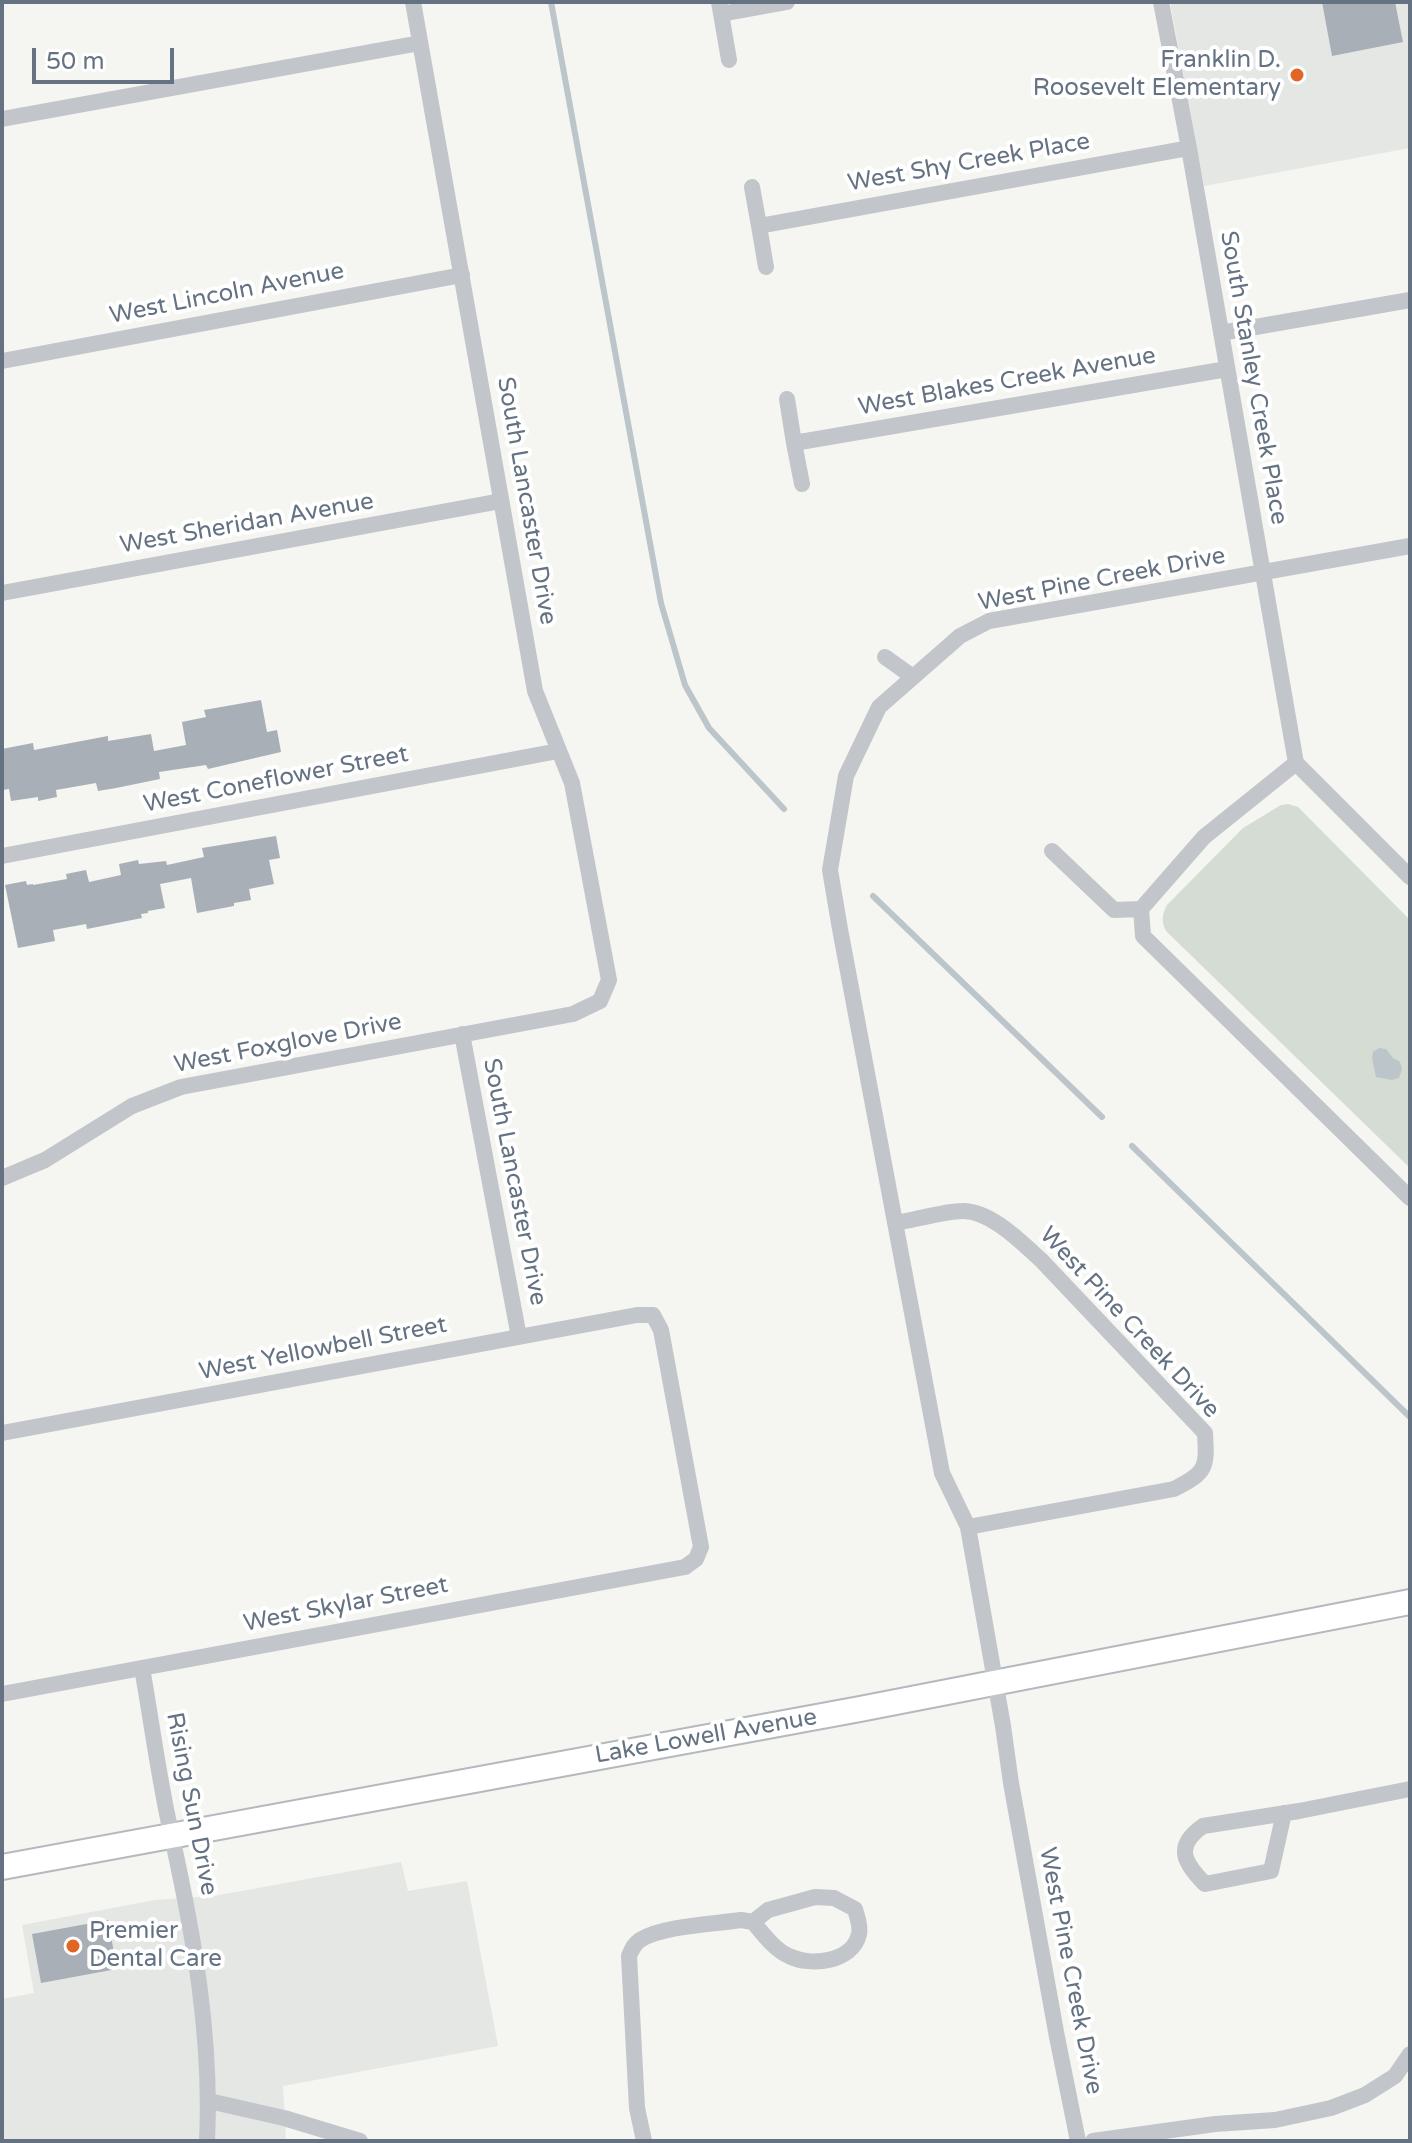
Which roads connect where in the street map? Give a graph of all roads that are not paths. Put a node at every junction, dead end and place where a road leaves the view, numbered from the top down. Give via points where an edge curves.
1 (413, 2) edge
2 (787, 2) edge
3 (1161, 2) edge
4 (720, 8) edge
5 (420, 43) junction
6 (729, 60) dead end
7 (2, 119) edge
8 (1189, 148) junction
9 (752, 187) dead end
10 (759, 226) junction
11 (766, 267) dead end
12 (462, 275) junction
13 (1410, 300) edge
14 (1221, 333) junction
15 (2, 361) edge
16 (1227, 369) junction
17 (787, 399) dead end
18 (794, 443) junction
19 (802, 484) dead end
20 (501, 501) junction
21 (1410, 546) edge
22 (1262, 573) junction
23 (2, 593) edge
24 (885, 657) dead end
25 (913, 677) junction
26 (558, 751) junction
27 (1296, 763) junction
28 (1052, 851) dead end
29 (2, 856) edge
30 (1410, 877) edge
31 (1141, 909) junction
32 (600, 1001) joint
33 (462, 1034) junction
34 (2, 1178) edge
35 (1410, 1198) edge
36 (895, 1223) junction
37 (519, 1337) junction
38 (2, 1433) edge
39 (968, 1527) junction
40 (696, 1559) joint
41 (1410, 1602) edge
42 (142, 1668) junction
43 (996, 1683) junction
44 (2, 1694) edge
45 (1410, 1789) edge
46 (1284, 1813) junction
47 (171, 1835) junction
48 (2, 1867) edge
49 (753, 1922) junction
50 (1410, 2054) edge
51 (209, 2101) junction
52 (207, 2141) edge
53 (360, 2141) edge
54 (644, 2141) edge
55 (1078, 2141) edge
56 (1093, 2141) edge

1 - 5 street, South Lancaster Drive
2 - 4 street
3 - 8 street, South Stanley Creek Place
4 - 6 street
5 - 7 street
5 - 12 street, South Lancaster Drive
8 - 10 street, West Shy Creek Place
8 - 14 street, South Stanley Creek Place
9 - 10 street
10 - 11 street
12 - 15 street, West Lincoln Avenue
12 - 20 street, South Lancaster Drive
13 - 14 street
14 - 16 street, South Stanley Creek Place
16 - 18 street, West Blakes Creek Avenue
16 - 22 street, South Stanley Creek Place
17 - 18 street
18 - 19 street
20 - 23 street, West Sheridan Avenue
20 - 26 street, South Lancaster Drive via 535,691
21 - 22 street, West Pine Creek Drive
22 - 25 street, West Pine Creek Drive via 989,621 960,636
22 - 27 street, South Stanley Creek Place
24 - 25 street
25 - 36 street, West Pine Creek Drive via 879,707 846,776 830,870
26 - 29 street, West Coneflower Street
26 - 32 street, South Lancaster Drive via 572,783 609,980
27 - 30 street
27 - 31 street via 1204,837
28 - 31 street via 1114,910
31 - 35 street via 1143,936
32 - 33 street, West Foxglove Drive via 573,1014
33 - 34 street, West Foxglove Drive via 181,1087 132,1106 45,1160
33 - 37 street, South Lancaster Drive
36 - 39 street, West Pine Creek Drive via 942,1473
36 - 39 street, West Pine Creek Drive via 964,1210 989,1219 1041,1260 1205,1433 1207,1461 1192,1480 1174,1489
37 - 38 street, West Yellowbell Street
37 - 40 street, West Yellowbell Street via 653,1315 661,1330 701,1547
39 - 43 street, West Pine Creek Drive
40 - 42 street, West Skylar Street via 685,1567
41 - 43 main road, Lake Lowell Avenue
42 - 44 street, West Skylar Street
42 - 47 street, Rising Sun Drive
43 - 47 main road, Lake Lowell Avenue
43 - 55 street, West Pine Creek Drive
45 - 46 street
46 - 46 street via 1203,1826 1191,1835 1185,1850 1190,1869 1205,1884 1271,1871
47 - 48 main road, Lake Lowell Avenue
47 - 51 street, Rising Sun Drive via 203,2010
49 - 49 street via 768,1910 824,1897 855,1909 860,1930 849,1952 830,1960 800,1961 786,1955
49 - 54 street via 659,1932 633,1947 629,1956 637,2108
50 - 56 street via 1395,2076 1331,2108 1275,2120
51 - 52 street, Rising Sun Drive
51 - 53 street

